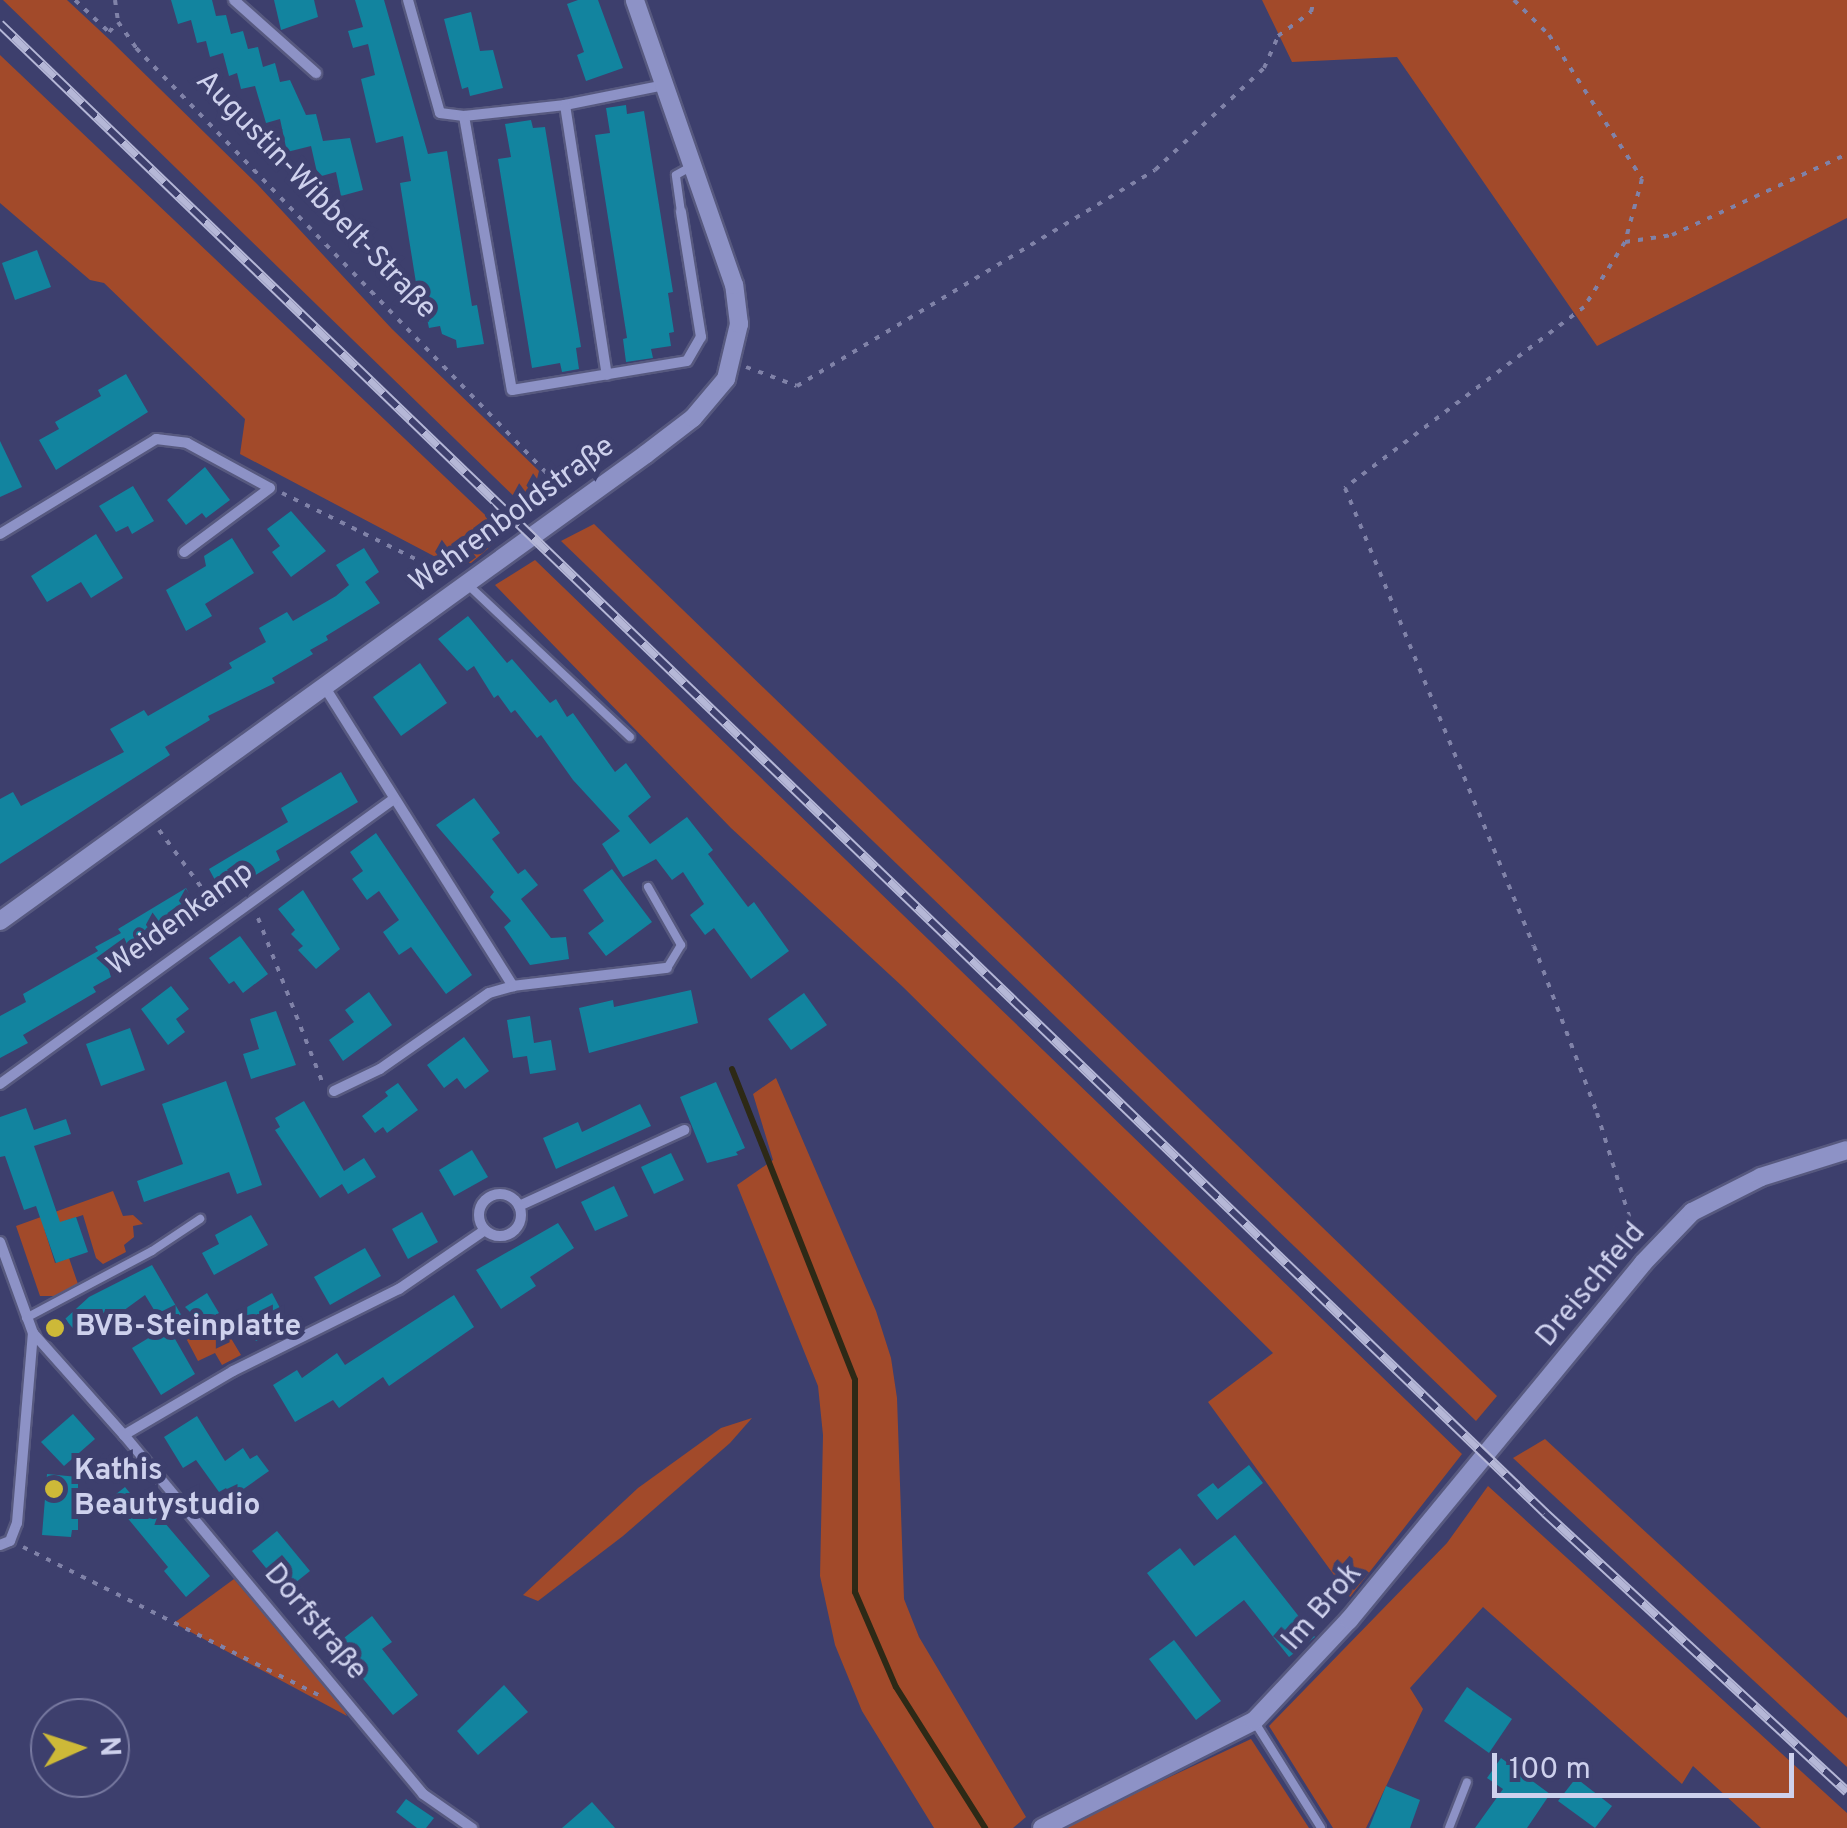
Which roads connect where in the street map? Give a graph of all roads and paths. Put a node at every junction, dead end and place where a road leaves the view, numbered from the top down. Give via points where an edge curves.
1 (75, 0) edge
2 (115, 0) edge
3 (234, 0) edge
4 (408, 0) edge
5 (634, 0) edge
6 (1314, 0) edge
7 (1514, 0) edge
8 (118, 22) junction
9 (316, 74) dead end
10 (664, 85) junction
11 (565, 104) junction
12 (464, 116) junction
13 (1847, 154) edge
14 (692, 166) junction
15 (681, 212) joint
16 (1625, 242) junction
17 (733, 360) junction
18 (607, 376) junction
19 (270, 488) junction
20 (575, 503) junction
21 (0, 534) edge
22 (184, 552) dead end
23 (466, 584) junction
24 (324, 686) junction
25 (630, 737) dead end
26 (393, 800) junction
27 (148, 814) junction
28 (648, 887) dead end
29 (248, 901) junction
30 (224, 918) junction
31 (0, 920) edge
32 (667, 968) joint
33 (512, 986) junction
34 (0, 1084) edge
35 (334, 1091) joint
36 (684, 1130) dead end
37 (1847, 1150) edge
38 (520, 1206) junction
39 (200, 1219) dead end
40 (485, 1230) junction
41 (0, 1242) edge
42 (1644, 1262) junction
43 (26, 1318) junction
44 (33, 1334) junction
45 (124, 1435) junction
46 (1428, 1525) joint
47 (5, 1543) edge
48 (322, 1696) dead end
49 (1254, 1721) junction
50 (1467, 1782) dead end
51 (472, 1828) edge
52 (1042, 1828) edge
53 (1321, 1828) edge
54 (1449, 1828) edge

1 - 8 path via 109,32
2 - 8 path
3 - 9 street
4 - 12 street via 440,114
5 - 10 street, Wehrenboldstraße
6 - 17 path via 1310,12 1278,36 1264,68 1155,170 797,386
7 - 16 path via 1550,35 1642,178
8 - 20 path, Augustin-Wibbelt-Straße
10 - 11 street
10 - 14 street, Wehrenboldstraße
11 - 12 street
11 - 18 street
12 - 18 street via 512,390
13 - 16 path via 1672,236
14 - 15 lane via 676,174
14 - 17 street, Wehrenboldstraße via 738,304
15 - 18 street via 701,336 687,360
16 - 42 path via 1584,307 1345,488 1534,946
17 - 20 street, Wehrenboldstraße via 726,379 693,418
19 - 21 street via 187,443 156,439
19 - 22 street
19 - 23 path
20 - 23 street, Wehrenboldstraße
23 - 24 street, Wehrenboldstraße
23 - 25 lane
24 - 26 street
24 - 27 street, Wehrenboldstraße
26 - 29 street, Weidenkamp
26 - 33 street
27 - 30 path
27 - 31 street, Wehrenboldstraße
28 - 32 lane via 682,945
29 - 30 street, Weidenkamp
29 - 35 path via 317,1076
30 - 34 street, Weidenkamp
32 - 33 street
33 - 35 street
36 - 38 street
37 - 42 street, Dreischfeld via 1762,1177 1692,1212
38 - 40 street via 511,1233
38 - 40 street via 506,1194 488,1198 479,1213
39 - 43 lane
40 - 45 street via 399,1289 233,1371
41 - 43 street, Dorfstraße
42 - 46 street, Dreischfeld
43 - 44 street, Dorfstraße
44 - 45 street, Dorfstraße
44 - 47 street via 17,1524
45 - 51 street, Dorfstraße via 423,1794
46 - 49 street, Im Brok via 1298,1679
47 - 48 path
49 - 52 street, Im Brok
49 - 53 lane
50 - 54 lane

